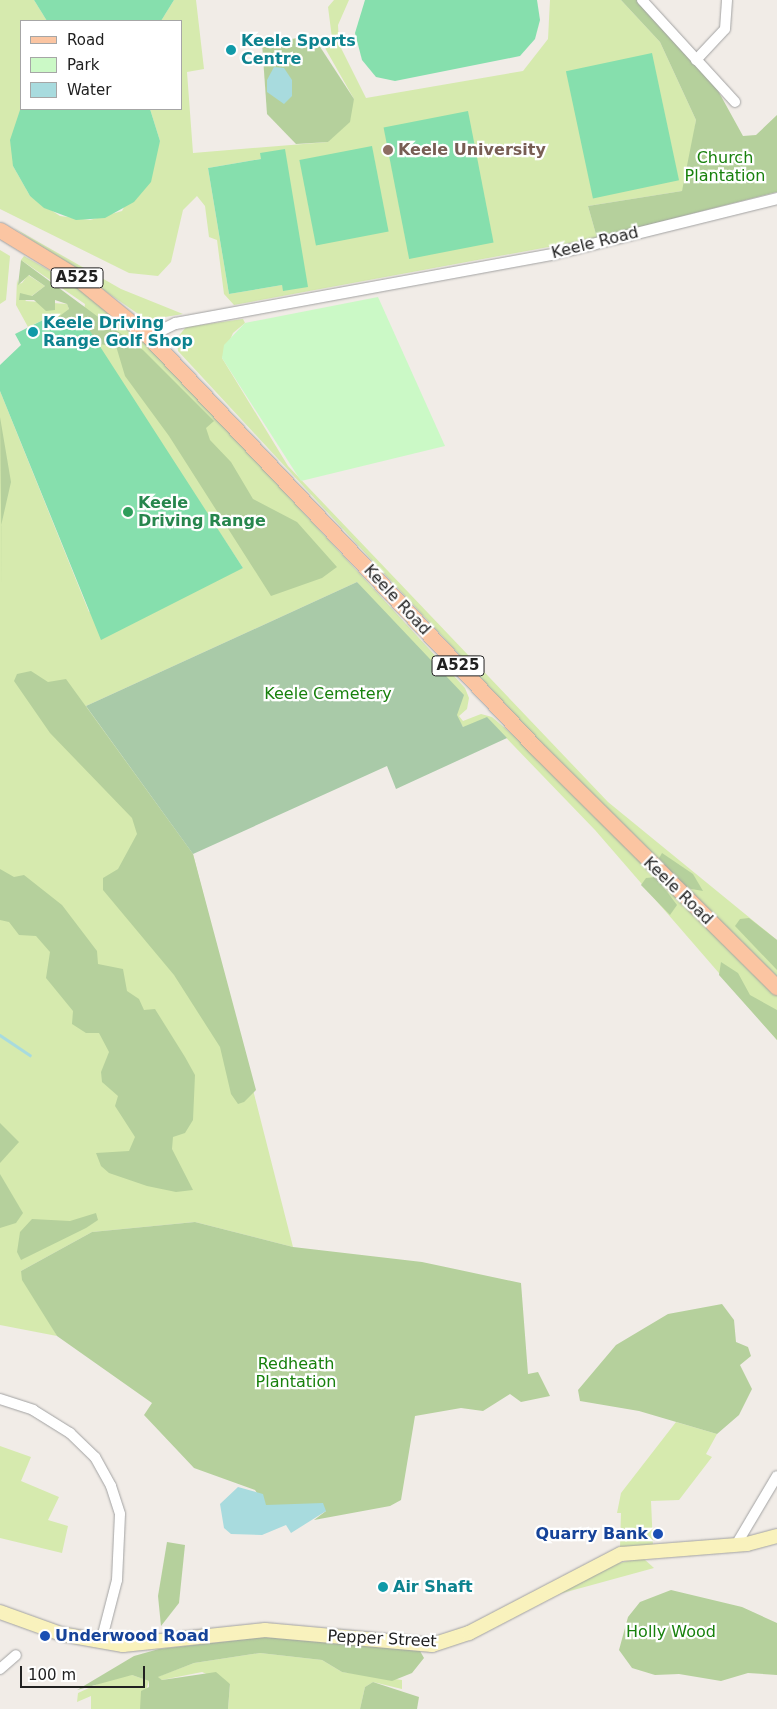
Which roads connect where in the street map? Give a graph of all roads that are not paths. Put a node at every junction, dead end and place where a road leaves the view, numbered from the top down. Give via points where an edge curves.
1 (642, 0) edge
2 (727, 0) edge
3 (696, 60) junction
4 (735, 102) dead end
5 (777, 198) edge
6 (0, 230) edge
7 (148, 336) junction
8 (777, 987) edge
9 (0, 1399) edge
10 (777, 1476) edge
11 (777, 1536) edge
12 (736, 1545) junction
13 (0, 1612) edge
14 (101, 1642) junction
15 (16, 1655) dead end
16 (0, 1669) edge

1 - 3 street
2 - 3 street via 725,29
3 - 4 street
5 - 7 street, Keele Road via 555,253 175,323
6 - 7 main road, Keele Road / A525 via 72,274
7 - 8 main road, Keele Road / A525 via 535,747
9 - 14 street via 33,1410 70,1433 95,1457 111,1486 120,1514 117,1580
10 - 12 street
11 - 12 main road, Pepper Street
12 - 14 main road, Pepper Street via 621,1554 469,1633 432,1644 265,1630 139,1645
13 - 14 main road, Pepper Street via 61,1634
15 - 16 street

